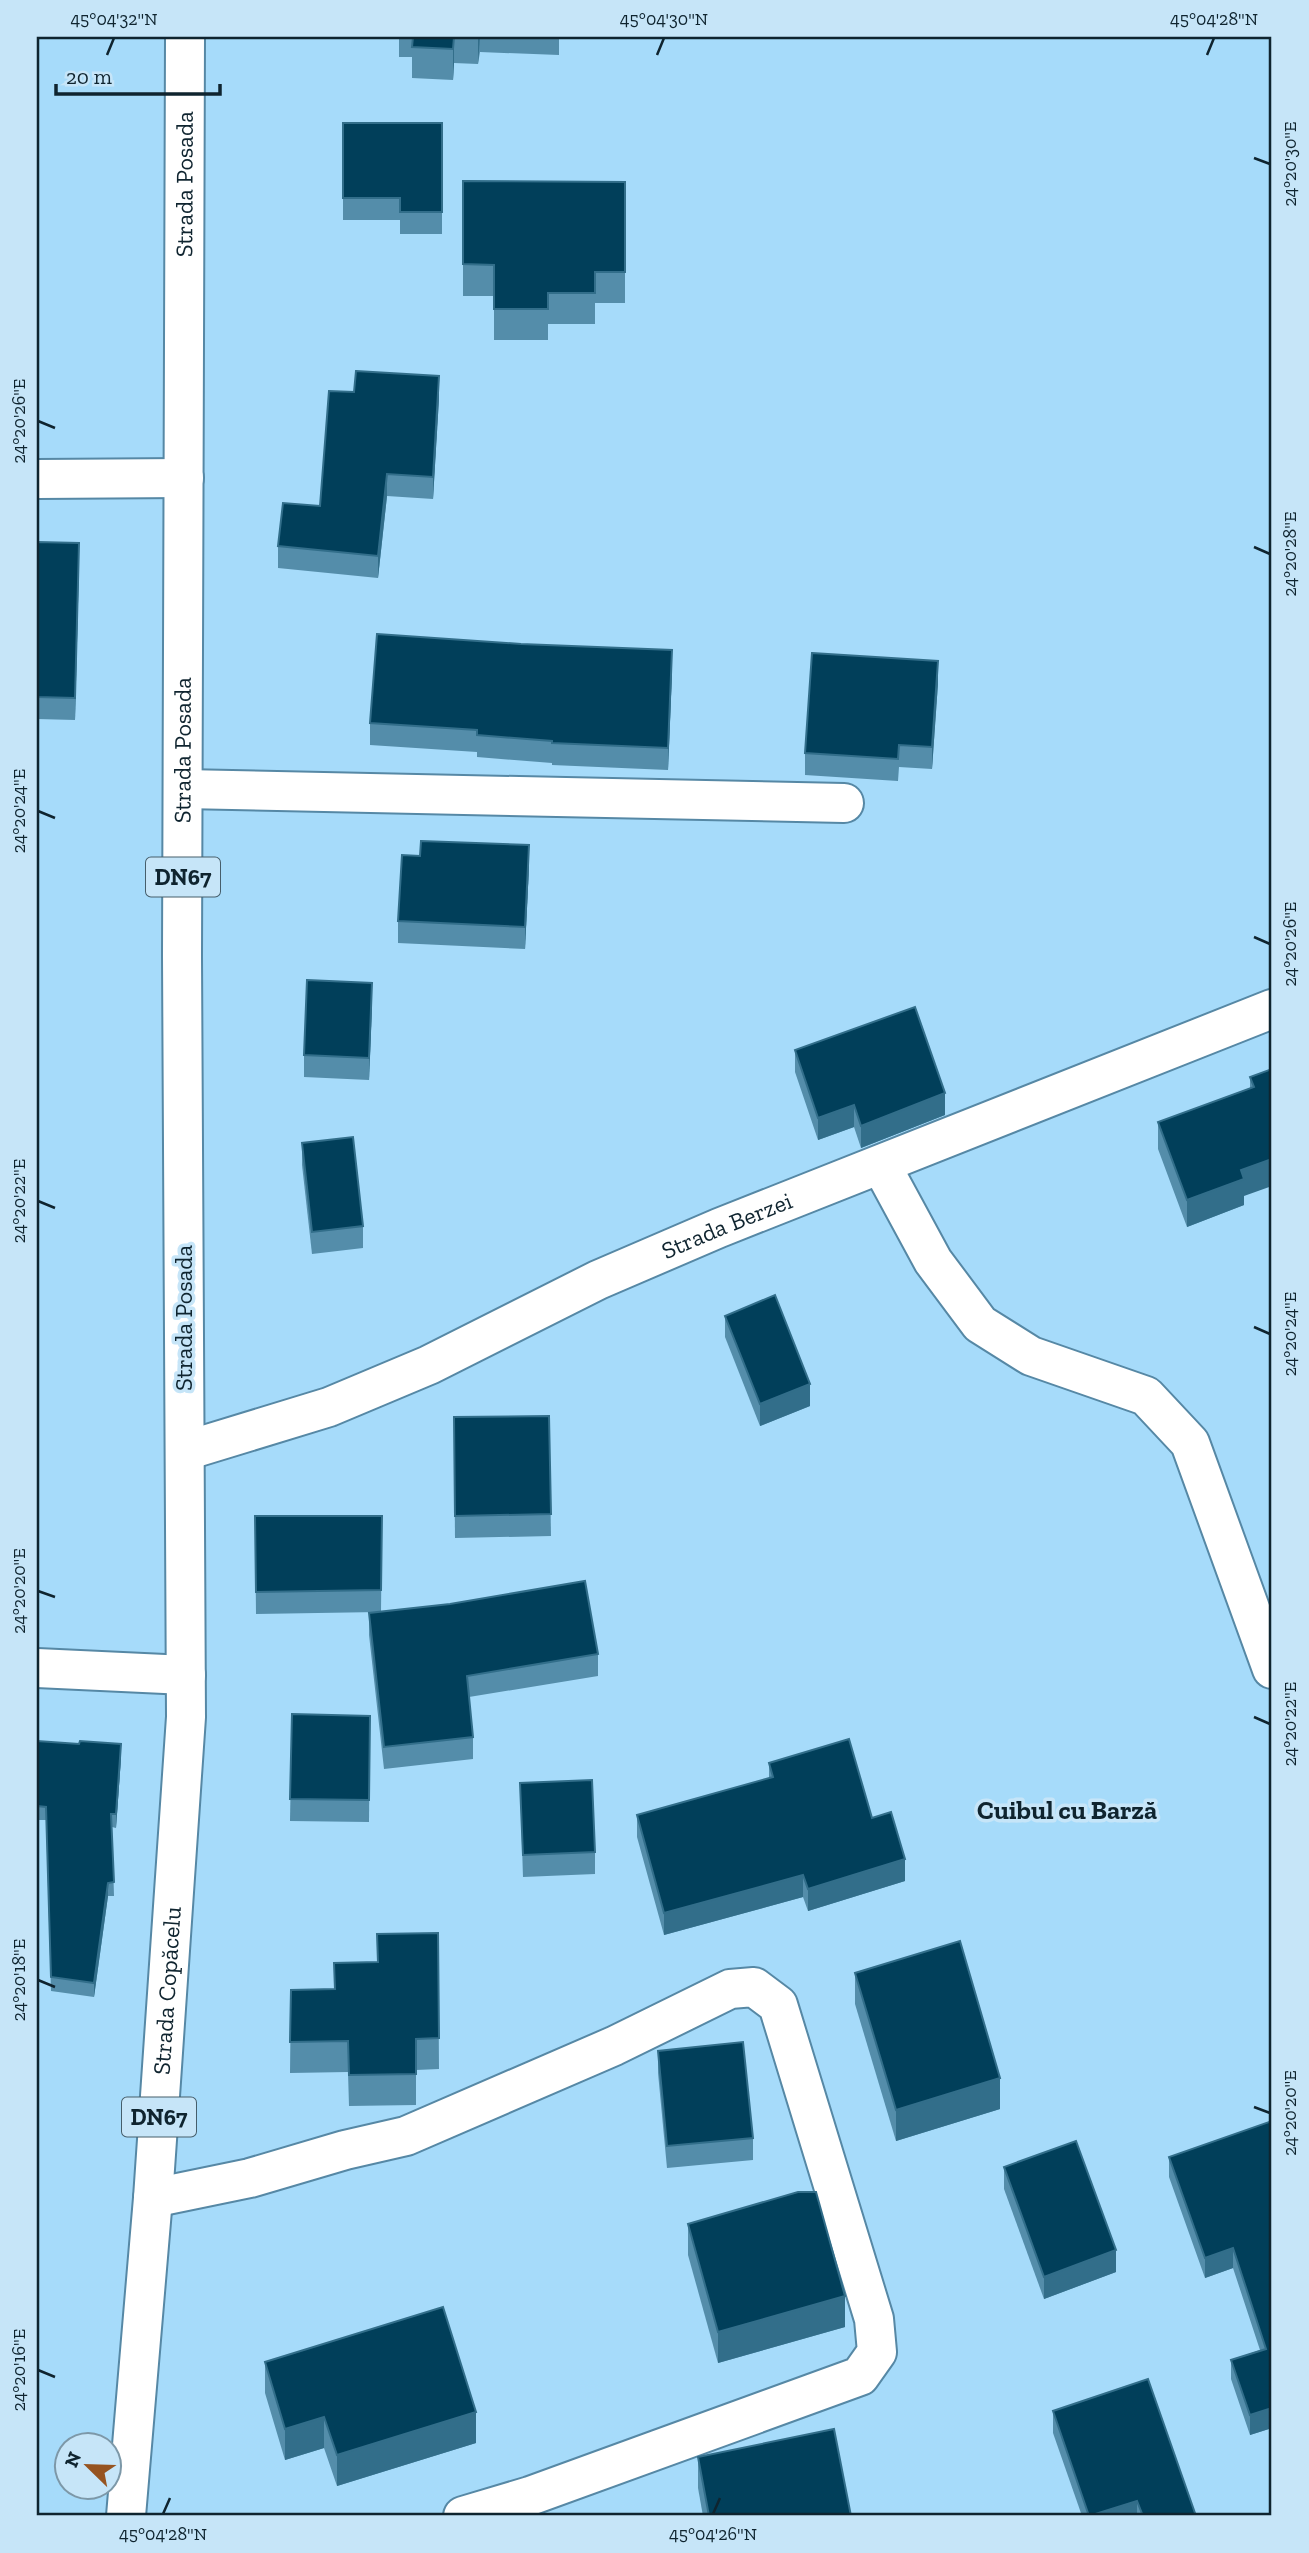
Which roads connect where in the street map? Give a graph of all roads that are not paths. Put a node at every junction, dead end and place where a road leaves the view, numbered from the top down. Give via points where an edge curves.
1 (185, 37) edge
2 (184, 478) junction
3 (37, 479) edge
4 (184, 789) junction
5 (844, 803) dead end
6 (1272, 1009) edge
7 (881, 1165) junction
8 (185, 1451) junction
9 (39, 1662) edge
10 (1272, 1669) edge
11 (186, 1675) junction
12 (186, 1717) joint
13 (153, 2198) junction
14 (126, 2516) edge
15 (463, 2516) edge

1 - 2 street, Strada Posada / DN67
2 - 3 street
2 - 4 street, Strada Posada / DN67
4 - 5 street
4 - 8 street, Strada Posada / DN67
6 - 7 street, Strada Berzei
7 - 8 street, Strada Berzei via 598,1280 429,1366 342,1402
7 - 10 street via 933,1261 980,1324 1031,1356 1146,1395 1191,1443
8 - 11 street, Strada Posada / DN67
9 - 11 street
11 - 12 street, Strada Posada / DN67
12 - 13 street, Strada Copăcelu / DN67
13 - 14 street, Strada Copăcelu / DN67
13 - 15 street via 250,2178 406,2136 614,2046 730,1989 754,1987 778,2005 874,2319 877,2352 860,2376

